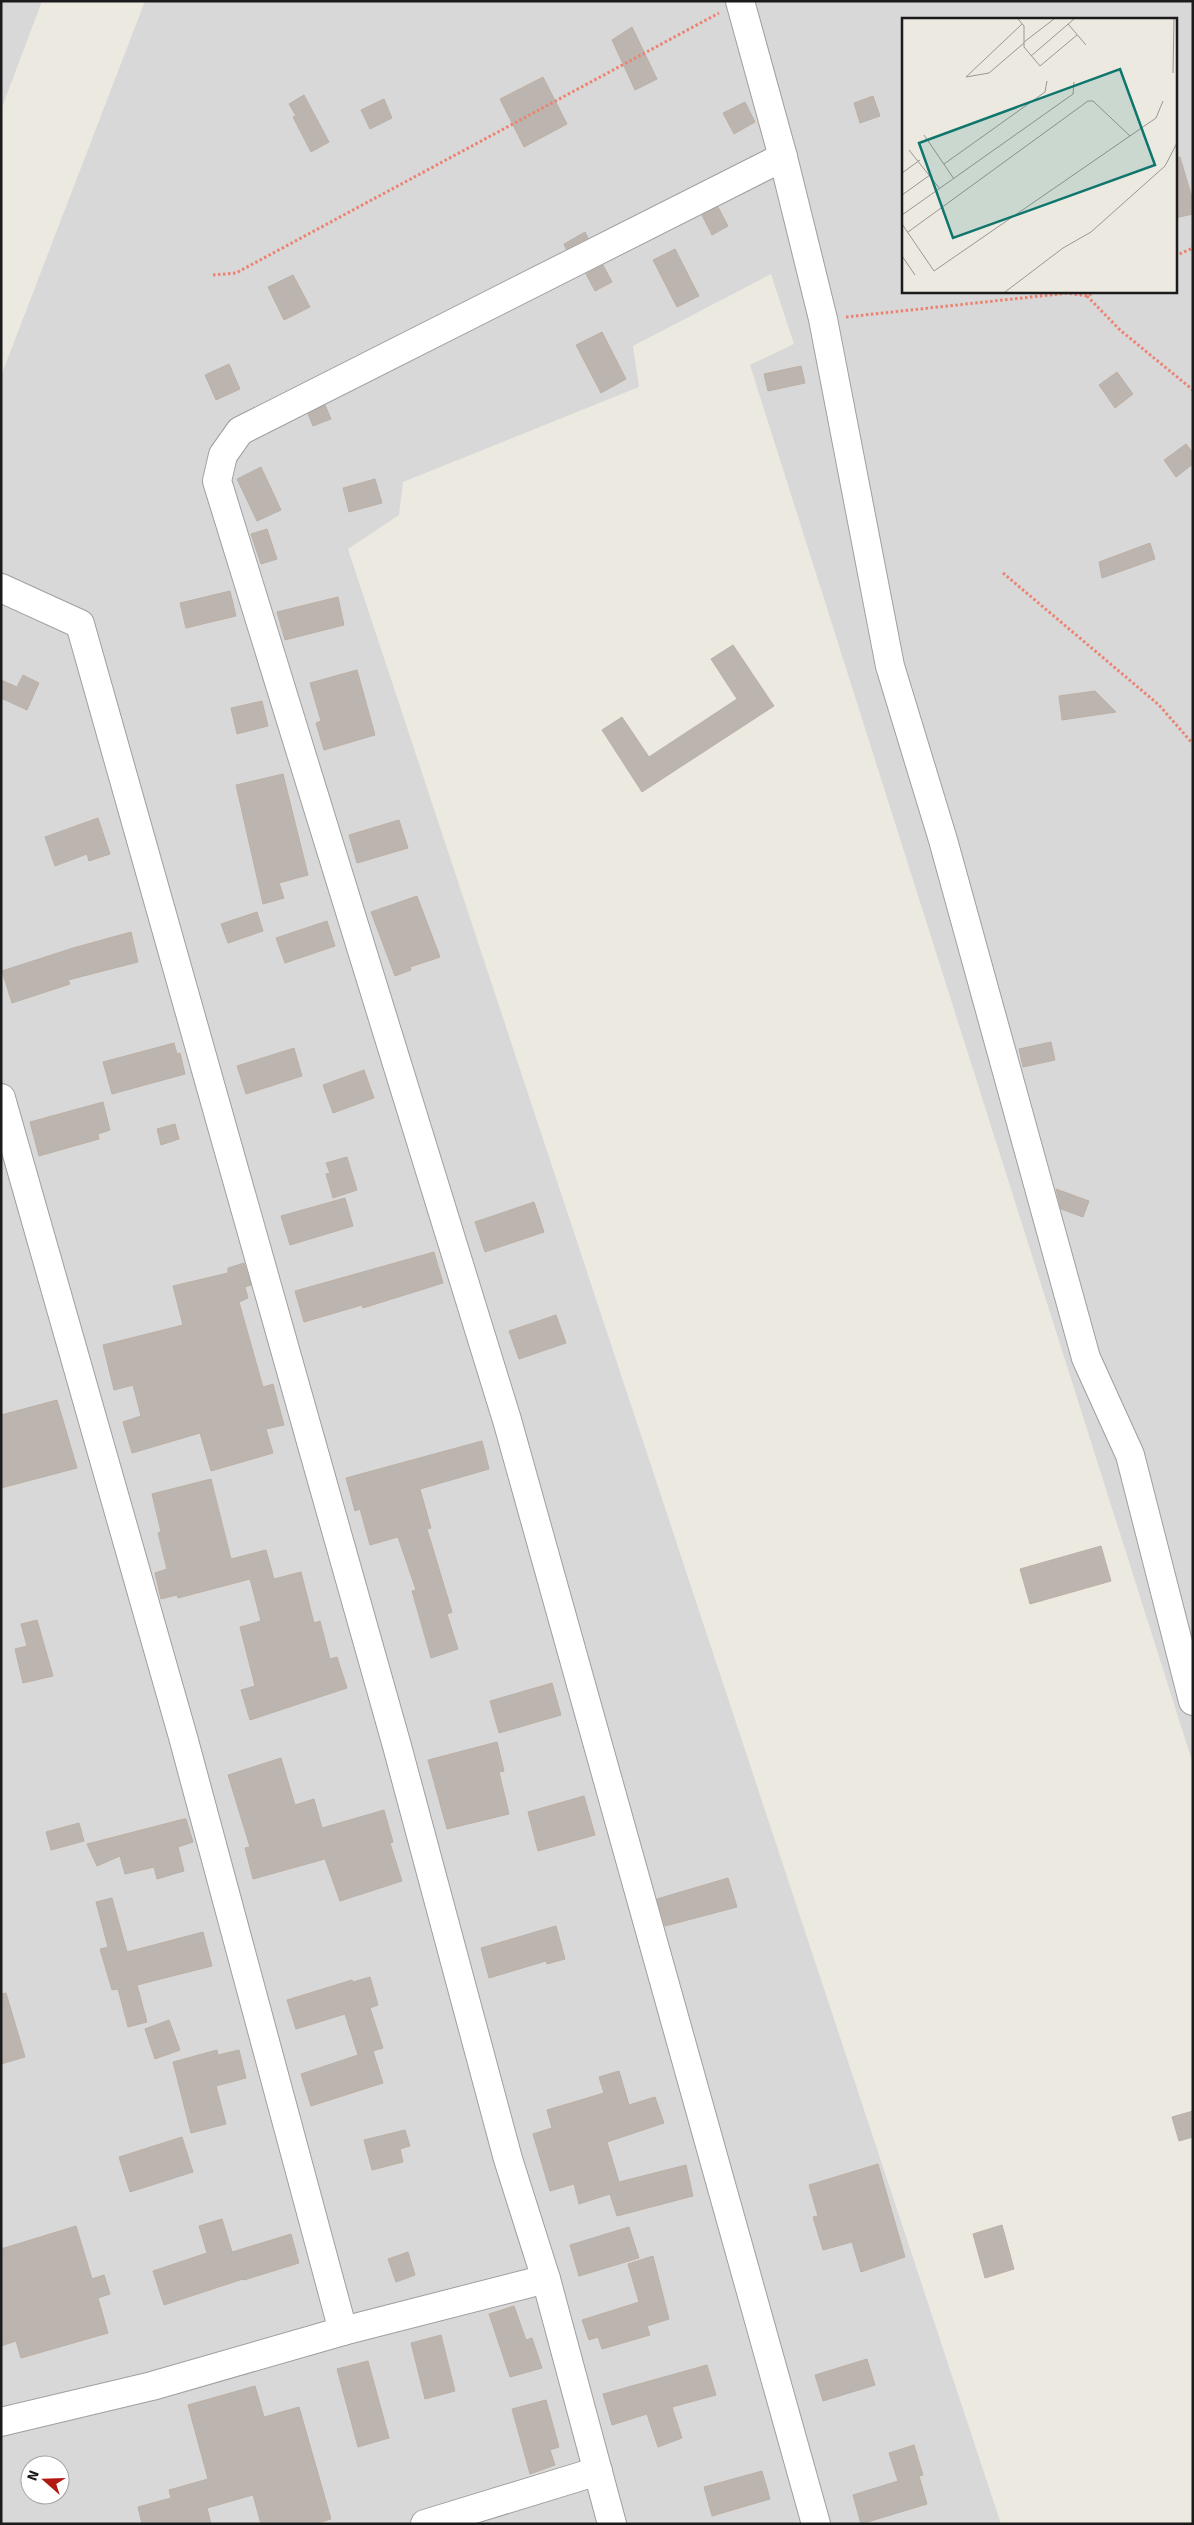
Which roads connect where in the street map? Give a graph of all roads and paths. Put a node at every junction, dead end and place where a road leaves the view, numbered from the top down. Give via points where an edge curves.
1 (740, 2) edge
2 (783, 157) junction
3 (1193, 248) edge
4 (1176, 256) edge
5 (213, 275) dead end
6 (1095, 292) edge
7 (1087, 296) junction
8 (823, 320) junction
9 (1193, 390) edge
10 (1004, 573) dead end
11 (1, 588) edge
12 (1193, 744) edge
13 (1, 1098) edge
14 (1193, 1700) edge
15 (546, 2279) junction
16 (344, 2331) junction
17 (1, 2422) edge
18 (598, 2471) junction
19 (425, 2524) edge
20 (612, 2524) edge
21 (816, 2524) edge

1 - 2 street
1 - 5 path via 236,273
2 - 8 street
2 - 21 street via 240,431 223,456 217,481 507,1420
3 - 4 path
6 - 7 path
7 - 8 path via 1068,293
7 - 9 path via 1120,330
8 - 14 street via 890,666 943,840 1086,1358 1130,1455
10 - 12 path via 1159,705
11 - 15 street via 80,624 394,1737 508,2159
13 - 16 street via 180,1728
15 - 16 street
15 - 18 street
16 - 17 street via 152,2386
18 - 19 street
18 - 20 street

